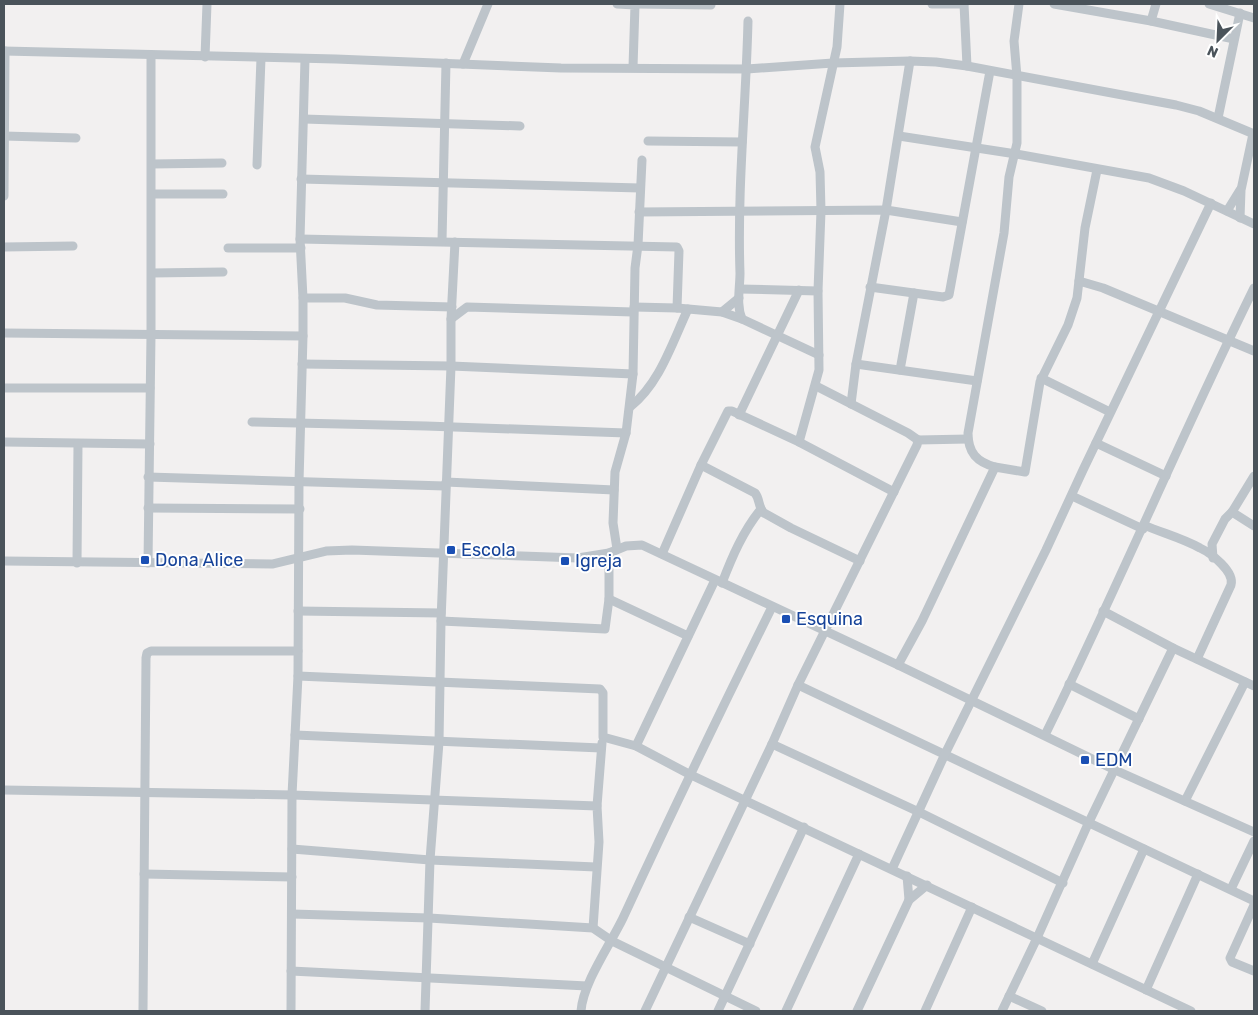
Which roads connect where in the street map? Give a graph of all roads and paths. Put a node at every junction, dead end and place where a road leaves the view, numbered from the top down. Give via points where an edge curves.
1 (208, 4) edge
2 (488, 4) edge
3 (617, 4) edge
4 (635, 4) edge
5 (840, 4) edge
6 (932, 4) edge
7 (964, 4) edge
8 (1019, 4) edge
9 (1054, 4) edge
10 (1156, 4) edge
11 (1209, 4) edge
12 (711, 5) dead end
13 (1240, 13) junction
14 (1254, 18) edge
15 (748, 21) dead end
16 (1151, 21) junction
17 (1234, 38) junction
18 (4, 51) edge
19 (151, 55) junction
20 (204, 57) junction
21 (260, 58) junction
22 (305, 59) junction
23 (910, 61) junction
24 (833, 63) junction
25 (446, 64) junction
26 (463, 64) junction
27 (967, 66) junction
28 (633, 67) junction
29 (747, 69) junction
30 (990, 71) junction
31 (1017, 77) junction
32 (1218, 118) junction
33 (304, 119) junction
34 (445, 122) junction
35 (520, 126) dead end
36 (1254, 134) edge
37 (4, 136) edge
38 (899, 136) junction
39 (76, 138) dead end
40 (648, 141) dead end
41 (742, 142) junction
42 (975, 148) junction
43 (1016, 154) junction
44 (642, 160) dead end
45 (222, 163) dead end
46 (152, 164) junction
47 (257, 164) dead end
48 (1097, 170) junction
49 (301, 179) junction
50 (444, 183) junction
51 (640, 188) junction
52 (1241, 190) junction
53 (152, 194) junction
54 (223, 194) dead end
55 (4, 196) edge
56 (1211, 203) junction
57 (886, 210) junction
58 (1227, 211) junction
59 (639, 212) junction
60 (740, 212) junction
61 (821, 212) junction
62 (1240, 218) junction
63 (962, 222) junction
64 (1254, 224) edge
65 (300, 239) junction
66 (442, 241) junction
67 (455, 242) junction
68 (73, 246) dead end
69 (638, 246) junction
70 (4, 247) edge
71 (228, 248) dead end
72 (301, 248) junction
73 (223, 272) dead end
74 (152, 273) junction
75 (1079, 281) junction
76 (870, 287) junction
77 (1254, 288) edge
78 (799, 290) junction
79 (818, 291) junction
80 (914, 293) junction
81 (452, 294) junction
82 (740, 294) junction
83 (303, 298) junction
84 (452, 307) junction
85 (467, 307) junction
86 (677, 308) junction
87 (688, 309) junction
88 (634, 310) junction
89 (1159, 311) junction
90 (722, 312) junction
91 (451, 318) junction
92 (742, 319) junction
93 (4, 333) edge
94 (152, 335) junction
95 (303, 336) junction
96 (776, 336) junction
97 (1229, 340) junction
98 (1254, 351) edge
99 (819, 355) junction
100 (302, 364) junction
101 (856, 364) junction
102 (452, 366) junction
103 (900, 370) junction
104 (633, 374) junction
105 (1041, 378) junction
106 (977, 381) junction
107 (816, 386) junction
108 (4, 388) edge
109 (150, 388) junction
110 (851, 404) junction
111 (630, 407) junction
112 (1110, 412) junction
113 (739, 415) junction
114 (252, 422) dead end
115 (301, 424) junction
116 (449, 426) junction
117 (626, 433) junction
118 (968, 439) junction
119 (918, 440) junction
120 (4, 442) edge
121 (799, 442) junction
122 (1096, 443) junction
123 (78, 444) junction
124 (150, 444) junction
125 (701, 465) junction
126 (995, 467) junction
127 (1166, 476) junction
128 (1254, 476) edge
129 (148, 477) junction
130 (299, 482) junction
131 (446, 484) junction
132 (614, 490) junction
133 (894, 492) junction
134 (1072, 496) junction
135 (148, 508) junction
136 (761, 509) junction
137 (300, 510) junction
138 (1232, 512) junction
139 (1254, 526) edge
140 (1143, 527) junction
141 (1212, 544) junction
142 (1201, 548) junction
143 (613, 551) junction
144 (444, 554) junction
145 (662, 554) junction
146 (298, 557) junction
147 (1213, 558) junction
148 (860, 560) junction
149 (4, 562) edge
150 (77, 562) junction
151 (148, 563) junction
152 (718, 581) junction
153 (609, 599) junction
154 (772, 607) junction
155 (298, 611) junction
156 (1104, 611) junction
157 (441, 617) junction
158 (826, 631) junction
159 (688, 636) junction
160 (1173, 648) junction
161 (298, 651) junction
162 (1197, 660) junction
163 (898, 665) junction
164 (298, 676) junction
165 (440, 682) junction
166 (1245, 682) junction
167 (1069, 684) junction
168 (798, 686) junction
169 (1254, 686) edge
170 (972, 701) junction
171 (1139, 719) junction
172 (295, 735) junction
173 (1045, 735) junction
174 (603, 738) junction
175 (438, 742) junction
176 (772, 744) junction
177 (636, 746) junction
178 (601, 748) junction
179 (945, 754) junction
180 (1115, 770) junction
181 (689, 774) junction
182 (4, 790) edge
183 (144, 793) junction
184 (292, 795) junction
185 (745, 800) junction
186 (1185, 800) junction
187 (435, 801) junction
188 (597, 806) junction
189 (919, 812) junction
190 (1088, 824) junction
191 (804, 827) junction
192 (1254, 832) edge
193 (1254, 841) edge
194 (292, 849) junction
195 (1144, 850) junction
196 (860, 854) junction
197 (430, 860) junction
198 (596, 867) junction
199 (892, 869) junction
200 (144, 874) junction
201 (1198, 874) junction
202 (906, 876) junction
203 (292, 877) junction
204 (1063, 883) junction
205 (927, 885) junction
206 (1231, 889) junction
207 (908, 900) junction
208 (1254, 903) edge
209 (972, 907) junction
210 (292, 914) junction
211 (689, 917) junction
212 (429, 918) junction
213 (593, 928) junction
214 (1037, 938) junction
215 (612, 941) junction
216 (750, 944) junction
217 (1092, 964) junction
218 (665, 967) junction
219 (291, 971) junction
220 (1254, 971) edge
221 (427, 978) junction
222 (587, 986) junction
223 (1146, 990) junction
224 (1009, 996) junction
225 (725, 997) junction
226 (143, 1011) edge
227 (291, 1011) edge
228 (425, 1011) edge
229 (581, 1011) edge
230 (645, 1011) edge
231 (718, 1011) edge
232 (756, 1011) edge
233 (786, 1011) edge
234 (857, 1011) edge
235 (925, 1011) edge
236 (1002, 1011) edge
237 (1042, 1011) edge
238 (1192, 1011) edge

1 - 20 street
2 - 26 street
3 - 4 street
4 - 12 street
4 - 28 street
5 - 24 street
6 - 7 street
7 - 27 street
8 - 31 street via 1014,41
9 - 16 street
10 - 16 street
11 - 13 street
13 - 14 street
13 - 17 street
15 - 29 street
16 - 17 street
17 - 32 street
18 - 19 street
18 - 37 street
19 - 20 street
19 - 46 street
20 - 21 street
21 - 22 street
21 - 47 street
22 - 25 street
22 - 33 street
23 - 24 street
23 - 27 street
23 - 38 street
24 - 29 street
24 - 61 street via 815,147 820,172
25 - 26 street
25 - 34 street
26 - 28 street
27 - 30 street
28 - 29 street
29 - 41 street
30 - 31 street
30 - 42 street
31 - 32 street via 1147,99
31 - 43 street
32 - 36 street
33 - 34 street
33 - 49 street
34 - 35 street
34 - 50 street
36 - 52 street
37 - 39 street
37 - 55 street
38 - 42 street
38 - 57 street
40 - 41 street
41 - 60 street
42 - 43 street
42 - 63 street
43 - 48 street
43 - 106 street via 1009,177 1004,233
44 - 51 street
45 - 46 street
46 - 53 street
48 - 56 street via 1163,182
48 - 75 street
49 - 50 street
49 - 65 street
50 - 51 street
50 - 66 street
51 - 59 street
52 - 58 street
52 - 62 street
53 - 54 street
53 - 74 street
56 - 58 street
56 - 89 street
57 - 61 street
57 - 63 street
57 - 76 street
58 - 62 street
59 - 60 street
59 - 69 street
60 - 61 street
60 - 82 street
61 - 79 street
62 - 64 street
63 - 80 street via 949,295
65 - 66 street
65 - 72 street
66 - 67 street
67 - 69 street
67 - 81 street
68 - 70 street
69 - 86 street via 679,249
69 - 88 street
71 - 72 street
72 - 83 street
73 - 74 street
74 - 94 street
75 - 89 street
75 - 105 street via 1074,310
76 - 80 street
76 - 101 street
77 - 97 street
78 - 79 street
78 - 82 street
78 - 96 street
79 - 99 street
80 - 103 street
81 - 84 street
81 - 85 street
82 - 90 street
82 - 92 street
83 - 84 street via 345,298 377,305
83 - 95 street
84 - 91 street
85 - 88 street
85 - 91 street
86 - 87 street
86 - 88 street
87 - 90 street
87 - 111 street via 655,380
88 - 104 street
89 - 97 street
89 - 112 street
90 - 92 street
91 - 102 street
92 - 96 street
93 - 94 street
94 - 95 street
94 - 109 street
95 - 100 street
96 - 99 street
96 - 113 street
97 - 98 street
97 - 127 street
99 - 107 street
100 - 102 street
100 - 115 street
101 - 103 street
101 - 110 street
102 - 104 street
102 - 116 street
103 - 106 street
104 - 111 street
105 - 112 street
105 - 126 street via 1026,472
106 - 118 street
107 - 110 street
107 - 121 street
108 - 109 street
109 - 124 street
110 - 119 street
111 - 117 street
112 - 122 street
113 - 121 street
113 - 125 street via 727,412
114 - 115 street
115 - 116 street
115 - 130 street
116 - 117 street
116 - 131 street
117 - 132 street via 615,472
118 - 119 street
118 - 126 street via 973,454
119 - 133 street
120 - 123 street
121 - 133 street
122 - 127 street
122 - 134 street
123 - 124 street
123 - 150 street
124 - 129 street
125 - 136 street via 755,493
125 - 145 street
126 - 163 street
127 - 140 street
128 - 138 street
129 - 130 street
129 - 135 street
130 - 131 street
130 - 137 street
131 - 132 street
131 - 144 street
132 - 143 street
133 - 148 street
134 - 140 street
134 - 170 street
135 - 137 street
135 - 151 street
136 - 148 street via 791,528
136 - 152 street
137 - 146 street
138 - 139 street
138 - 141 street
140 - 142 street
140 - 156 street
141 - 142 street
141 - 147 street
142 - 147 street
143 - 144 street via 578,558
143 - 145 street via 642,545
143 - 153 street
144 - 146 street via 352,550
144 - 157 street
145 - 152 street
146 - 151 street via 272,564
146 - 155 street
147 - 162 street via 1233,580
148 - 158 street
149 - 150 street
150 - 151 street
152 - 154 street
152 - 159 street
153 - 157 street via 605,629
153 - 159 street
154 - 158 street
154 - 181 street
155 - 157 street
155 - 161 street
156 - 160 street
156 - 167 street
157 - 165 street
158 - 163 street
158 - 168 street
159 - 177 street
160 - 162 street
160 - 171 street
161 - 164 street
161 - 183 street via 147,653
162 - 166 street
163 - 170 street
164 - 165 street
164 - 172 street
165 - 174 street via 600,689 603,693
165 - 175 street
166 - 169 street
166 - 186 street
167 - 171 street
167 - 173 street
168 - 176 street
168 - 179 street
170 - 173 street
170 - 179 street
171 - 180 street
172 - 175 street
172 - 184 street
173 - 180 street
174 - 177 street
174 - 178 street
175 - 178 street
175 - 187 street
176 - 185 street
176 - 189 street
177 - 181 street
178 - 188 street
179 - 189 street
179 - 190 street
180 - 186 street
180 - 190 street
181 - 185 street
181 - 215 street
182 - 183 street
183 - 184 street
183 - 200 street
184 - 187 street
184 - 194 street
185 - 191 street
185 - 211 street
186 - 192 street
187 - 188 street
187 - 197 street
188 - 198 street
189 - 199 street
189 - 204 street
190 - 195 street
190 - 204 street
191 - 196 street
191 - 216 street
193 - 206 street
194 - 197 street
194 - 203 street
195 - 201 street
195 - 217 street
196 - 199 street
196 - 233 street
197 - 198 street
197 - 212 street
198 - 213 street
199 - 202 street
200 - 203 street
200 - 226 street
201 - 206 street
201 - 223 street
202 - 205 street
202 - 207 street
203 - 210 street
204 - 214 street
205 - 207 street
205 - 209 street
206 - 208 street
207 - 234 street
208 - 220 street via 1230,958 1232,962
209 - 214 street
209 - 235 street
210 - 212 street
210 - 219 street
211 - 216 street
211 - 218 street
212 - 213 street
212 - 221 street
213 - 215 street
214 - 217 street
214 - 224 street
215 - 218 street
215 - 222 street
216 - 225 street
217 - 223 street
218 - 225 street
218 - 230 street
219 - 221 street
219 - 227 street
221 - 222 street
221 - 228 street
222 - 229 street
223 - 238 street
224 - 236 street
224 - 237 street
225 - 231 street
225 - 232 street

